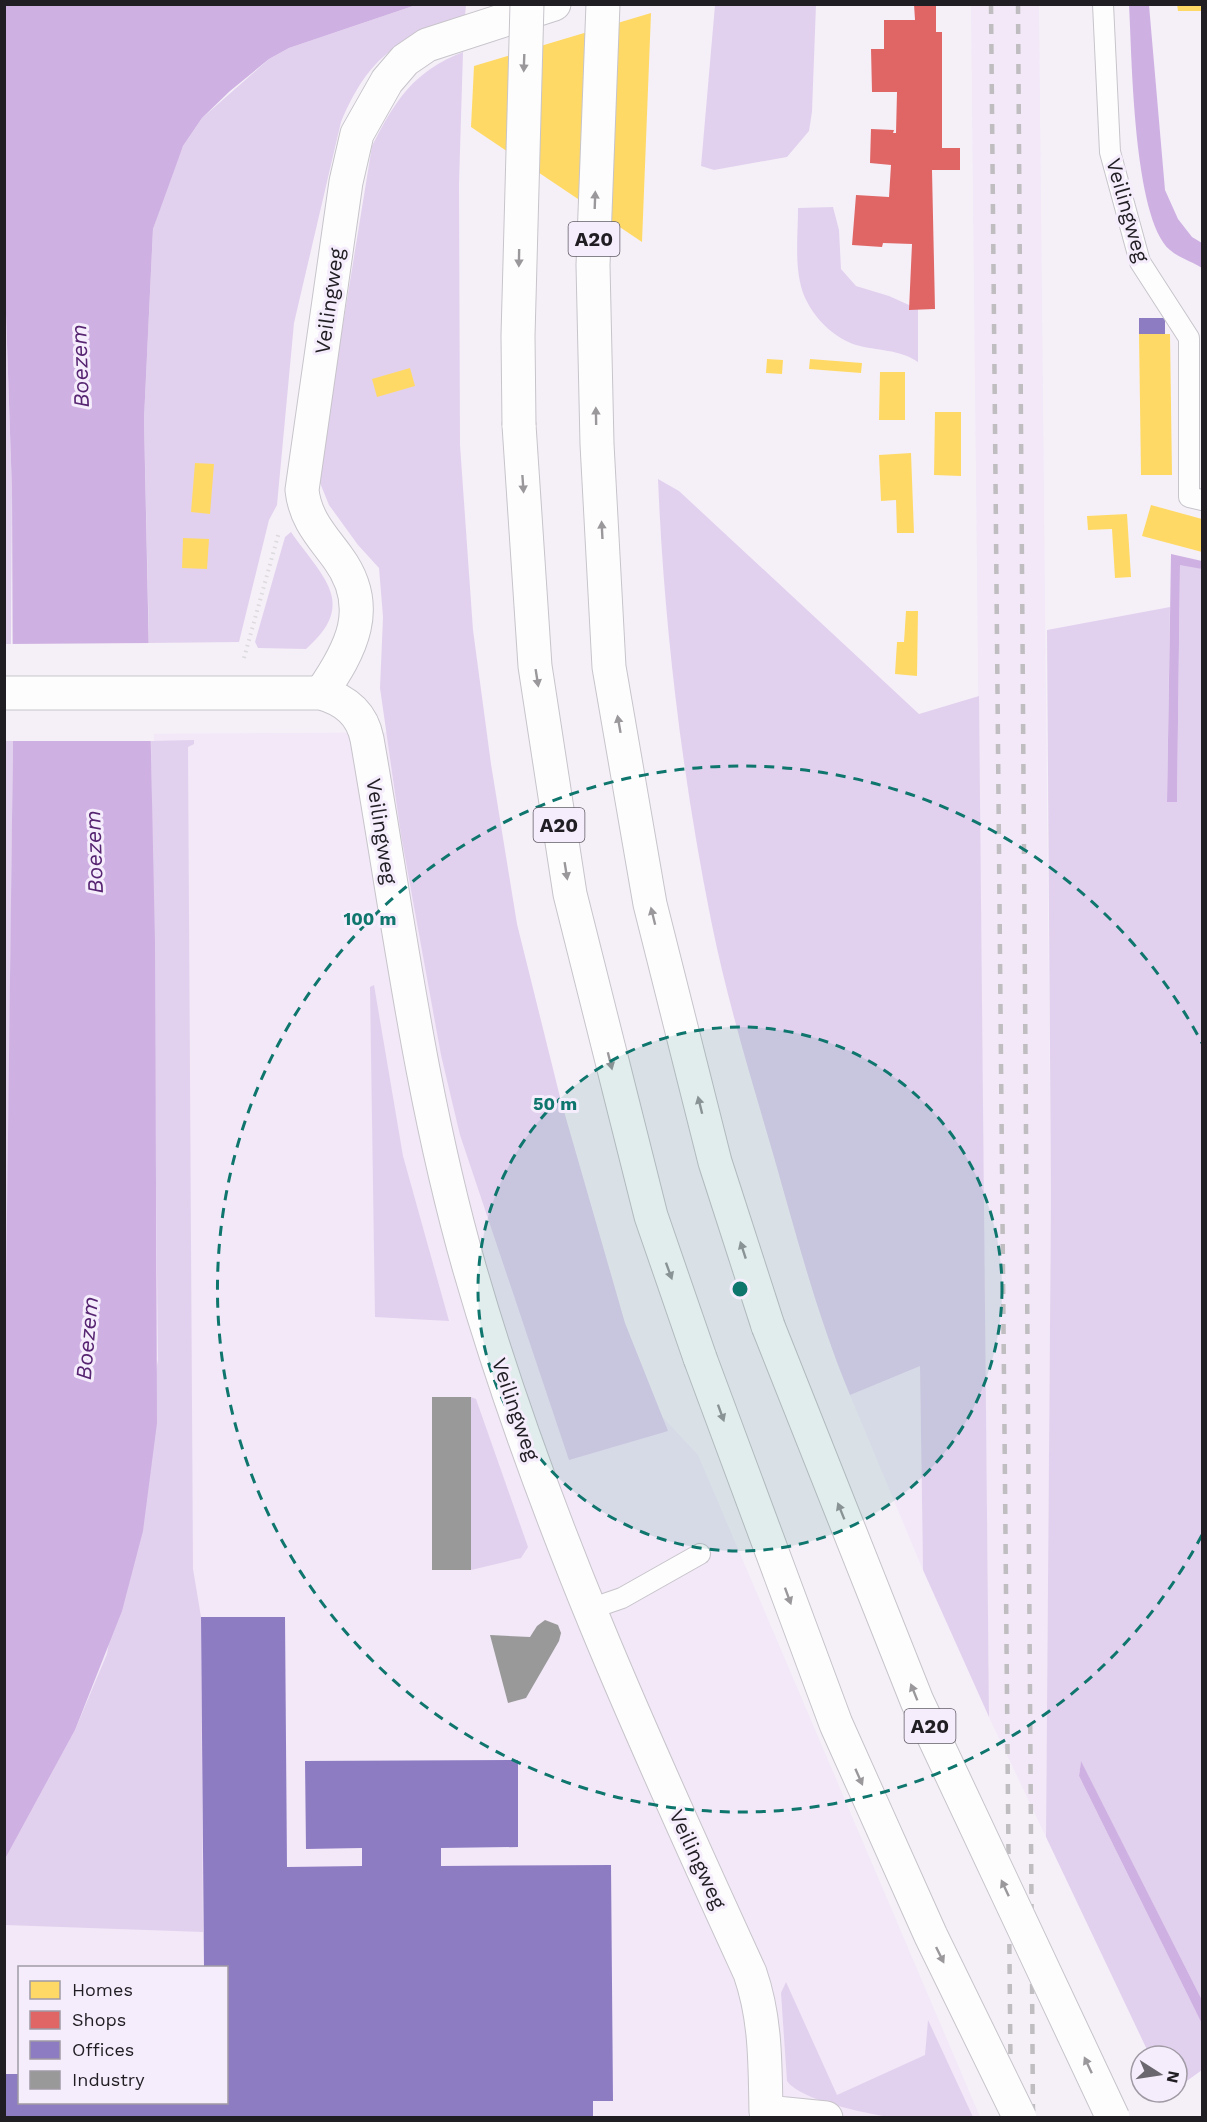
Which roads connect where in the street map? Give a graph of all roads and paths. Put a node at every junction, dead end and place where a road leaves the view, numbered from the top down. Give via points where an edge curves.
1 (527, 4) edge
2 (554, 4) edge
3 (603, 4) edge
4 (1103, 4) edge
5 (1196, 406) edge
6 (1203, 500) edge
7 (303, 502) junction
8 (244, 658) dead end
9 (5, 693) edge
10 (321, 693) junction
11 (700, 1554) dead end
12 (590, 1609) junction
13 (766, 2115) edge
14 (826, 2118) edge
15 (1020, 2118) edge
16 (1113, 2118) edge

1 -> 15 main road, A20, bridge via 519,425 535,666 570,894 651,1216 700,1358 836,1724 931,1935
2 - 7 main road, Veilingweg via 428,45 405,60 372,104 357,134 346,182 303,476
16 -> 3 main road, A20, bridge via 917,1701 768,1326 715,1162 650,904 609,667 593,265
4 - 5 lane, Veilingweg via 1110,152 1140,262 1189,338
5 - 6 lane, Veilingweg via 1189,497
7 - 8 path via 281,525
7 - 10 main road, Veilingweg via 308,516 347,572 356,599 355,627 348,650
9 - 10 main road, Veilingweg
10 - 12 main road, Veilingweg via 344,702 365,727 416,1035 447,1182 521,1426
11 - 12 lane via 622,1598
12 - 13 main road, Veilingweg via 629,1708 750,1972 765,2035
13 - 14 main road

